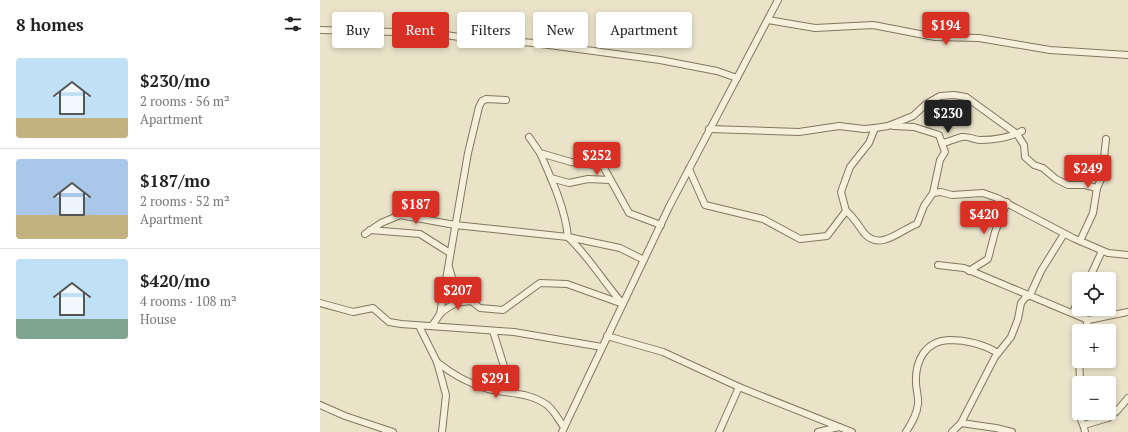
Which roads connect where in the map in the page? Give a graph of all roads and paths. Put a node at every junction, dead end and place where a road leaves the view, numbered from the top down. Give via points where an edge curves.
1 (778, 0) edge
2 (768, 20) junction
3 (320, 30) edge
4 (1128, 56) edge
5 (737, 78) junction
6 (506, 100) dead end
7 (888, 126) junction
8 (875, 128) junction
9 (709, 129) junction
10 (1020, 132) junction
11 (529, 137) dead end
12 (1106, 139) dead end
13 (942, 143) junction
14 (540, 153) junction
15 (689, 169) junction
16 (551, 178) junction
17 (610, 180) junction
18 (1097, 188) junction
19 (933, 194) junction
20 (1007, 202) junction
21 (846, 211) junction
22 (455, 225) junction
23 (660, 226) junction
24 (370, 230) junction
25 (365, 234) dead end
26 (1064, 234) junction
27 (568, 237) junction
28 (1080, 241) junction
29 (1102, 251) junction
30 (450, 253) junction
31 (1128, 255) edge
32 (644, 260) junction
33 (448, 264) junction
34 (938, 265) dead end
35 (969, 271) junction
36 (1092, 272) edge
37 (1030, 295) junction
38 (472, 301) junction
39 (320, 303) edge
40 (623, 304) junction
41 (1127, 311) edge
42 (1072, 313) edge
43 (440, 314) junction
44 (1079, 316) edge
45 (1088, 320) junction
46 (1087, 324) edge
47 (419, 326) junction
48 (432, 326) junction
49 (493, 330) junction
50 (607, 336) junction
51 (602, 347) junction
52 (998, 353) junction
53 (437, 362) junction
54 (739, 387) junction
55 (512, 392) junction
56 (1128, 398) edge
57 (320, 405) edge
58 (1080, 420) edge
59 (961, 423) junction
60 (841, 427) junction
61 (1085, 429) edge
62 (563, 430) edge
63 (393, 432) edge
64 (442, 432) edge
65 (719, 432) edge
66 (818, 432) edge
67 (852, 432) edge
68 (906, 432) edge
69 (952, 432) edge
70 (1012, 432) edge

1 - 2 street
2 - 4 street via 815,28 873,25 935,37 979,38 1050,50
2 - 5 street
3 - 5 street via 433,32 459,37 534,43 660,60 717,71
5 - 9 street
6 - 22 street via 486,99 479,107
7 - 8 street
7 - 10 street via 913,116 940,96 954,95 966,97
7 - 13 street via 914,127 939,135
8 - 9 street via 839,126 799,132
8 - 21 street via 869,143 850,167 841,192
9 - 15 street
10 - 13 street via 1008,138 979,140 961,137
10 - 18 street via 1025,157 1034,165 1068,185
11 - 14 street
12 - 18 street via 1102,177
13 - 19 street via 945,152 940,160
14 - 16 street
14 - 17 street via 571,162 603,166
15 - 21 street via 705,205 763,219 800,239 827,236
15 - 23 street
16 - 17 street via 569,183 588,179
16 - 27 street via 567,225
17 - 23 street via 629,213
18 - 28 street via 1092,213
19 - 20 street via 983,193
19 - 21 street via 916,224 905,228 892,238 879,242 867,237 852,215
20 - 26 street
20 - 35 street via 994,232 988,259
22 - 24 street via 400,215
22 - 27 street
22 - 30 street
23 - 32 street
24 - 25 street
24 - 30 street via 420,234
26 - 28 street
26 - 37 street via 1041,271
27 - 32 street via 620,248
27 - 40 street via 584,252
28 - 29 street
29 - 31 street
29 - 36 street
30 - 33 street
32 - 40 street
33 - 38 street via 453,281
33 - 43 street
34 - 35 street
35 - 37 street
37 - 42 street
37 - 52 street via 1021,303 1011,337
38 - 40 street via 480,308 503,310 540,283 567,284
38 - 43 street via 457,302
39 - 47 street via 354,312 373,308 389,322
40 - 50 street
41 - 45 street
43 - 48 street
44 - 45 street
45 - 46 street
47 - 48 street
47 - 53 street
48 - 49 street
49 - 51 street via 558,338
49 - 55 street
50 - 51 street
50 - 54 street via 663,352
51 - 62 street
52 - 59 street
52 - 68 street via 986,346 961,340 942,340 923,352 919,359 916,382 918,404
53 - 55 street via 452,374 488,389
53 - 64 street via 446,395
54 - 60 street
54 - 65 street
55 - 62 street via 534,397 549,406
56 - 61 street via 1108,418
57 - 63 street
58 - 61 street
59 - 69 street
59 - 70 street
60 - 66 street
60 - 67 street

